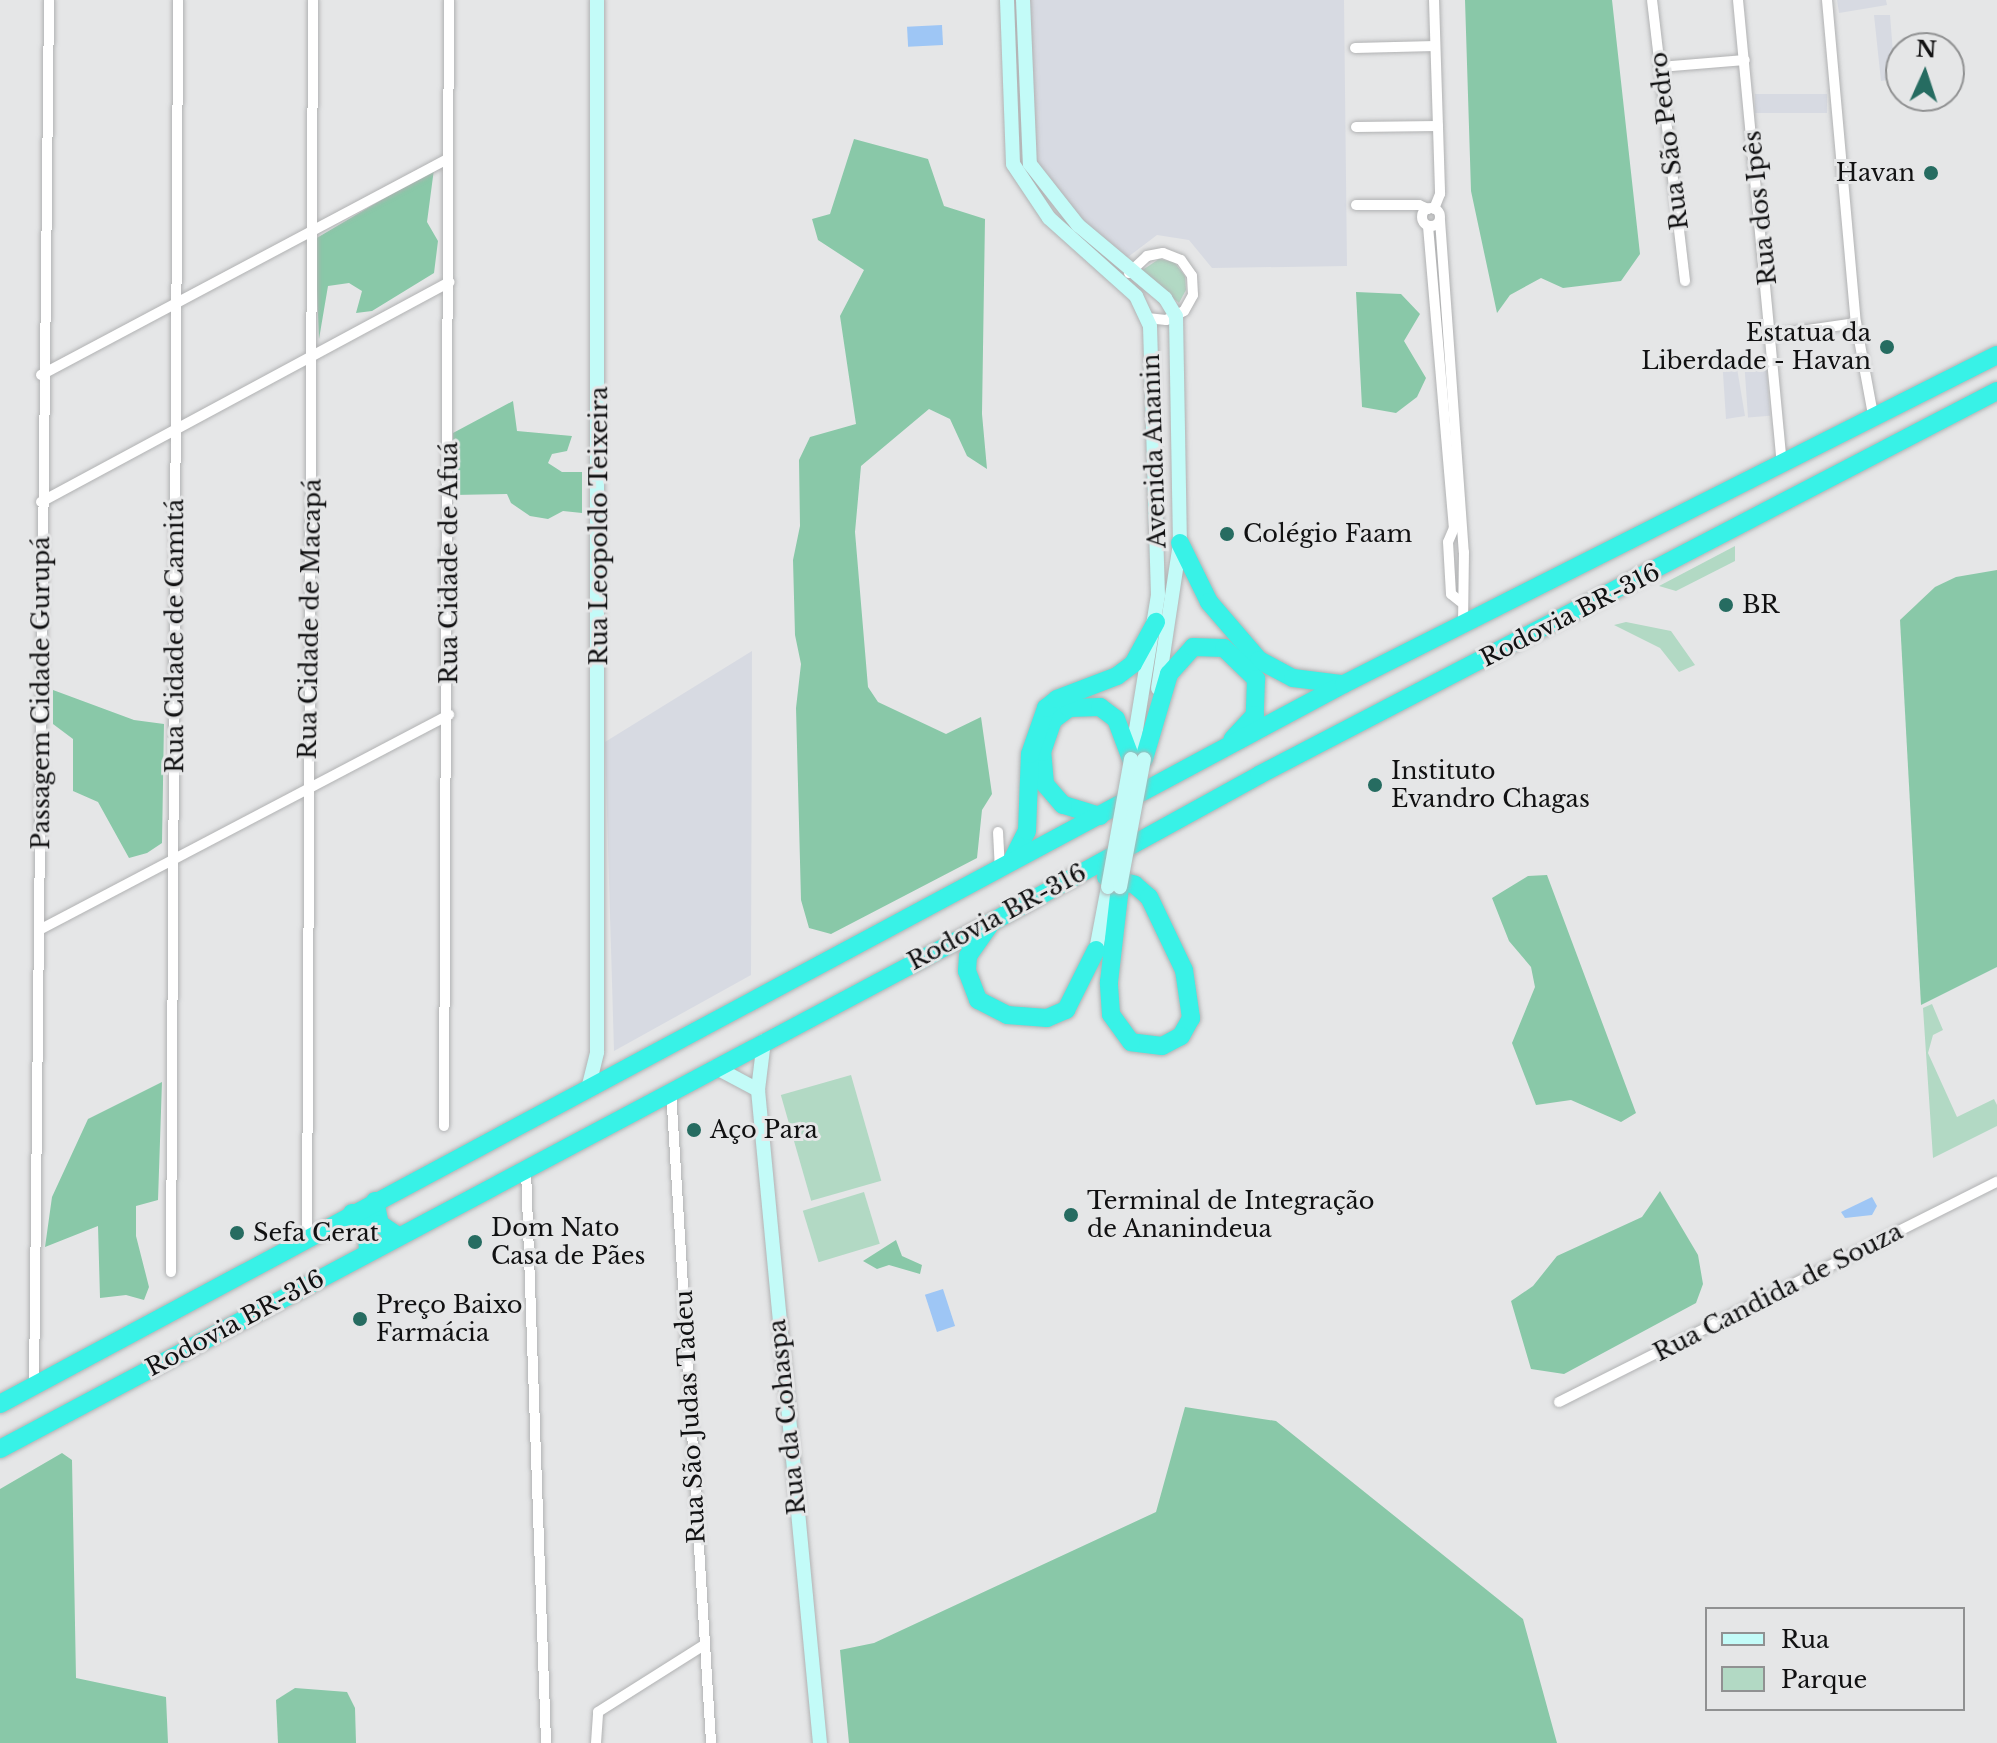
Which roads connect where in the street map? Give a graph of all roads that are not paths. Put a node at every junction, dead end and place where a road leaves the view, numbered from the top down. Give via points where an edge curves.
1 (49, 0) edge
2 (178, 0) edge
3 (313, 0) edge
4 (449, 0) edge
5 (597, 0) edge
6 (1007, 0) edge
7 (1023, 0) edge
8 (1434, 0) edge
9 (1652, 0) edge
10 (1738, 0) edge
11 (1827, 0) edge
12 (1435, 46) junction
13 (1355, 48) dead end
14 (1745, 60) junction
15 (1660, 67) junction
16 (1438, 126) junction
17 (1356, 127) dead end
18 (447, 159) junction
19 (1356, 205) dead end
20 (1431, 209) junction
21 (1440, 220) junction
22 (1428, 226) junction
23 (311, 232) junction
24 (1131, 270) junction
25 (1685, 281) dead end
26 (449, 282) junction
27 (1125, 285) junction
28 (174, 307) junction
29 (1176, 316) junction
30 (1147, 318) junction
31 (1856, 323) junction
32 (1773, 335) junction
33 (1997, 355) edge
34 (313, 356) junction
35 (41, 375) junction
36 (1997, 391) edge
37 (1873, 415) junction
38 (175, 429) junction
39 (1782, 464) junction
40 (41, 502) junction
41 (1458, 528) junction
42 (1180, 543) junction
43 (1465, 574) junction
44 (1450, 575) junction
45 (1461, 602) junction
46 (1156, 622) junction
47 (1463, 628) junction
48 (1344, 684) junction
49 (449, 715) junction
50 (1210, 758) junction
51 (1137, 759) junction
52 (308, 791) junction
53 (1100, 816) junction
54 (998, 832) dead end
55 (176, 860) junction
56 (1006, 865) junction
57 (1076, 878) junction
58 (1114, 887) junction
59 (992, 922) junction
60 (41, 929) junction
61 (1096, 950) joint
62 (764, 1041) junction
63 (597, 1052) junction
64 (715, 1067) junction
65 (619, 1071) junction
66 (588, 1089) junction
67 (671, 1090) junction
68 (758, 1090) junction
69 (444, 1126) dead end
70 (526, 1169) junction
71 (1997, 1182) edge
72 (375, 1201) junction
73 (352, 1213) junction
74 (398, 1236) junction
75 (307, 1238) junction
76 (368, 1251) junction
77 (171, 1272) dead end
78 (34, 1387) junction
79 (1559, 1402) dead end
80 (0, 1404) edge
81 (0, 1449) edge
82 (704, 1645) junction
83 (546, 1743) edge
84 (596, 1743) edge
85 (711, 1743) edge
86 (820, 1743) edge

1 - 35 street, Passagem Cidade Gurupá
2 - 28 street, Rua Cidade de Camitá
3 - 23 street, Rua Cidade de Macapá
4 - 18 street, Rua Cidade de Afuá
5 - 63 main road, Rua Leopoldo Teixeira
6 - 27 main road, Avenida Ananin via 1013,164 1049,218
7 - 24 main road via 1026,153 1056,201
8 - 12 street
9 - 15 street, Rua São Pedro
10 - 14 street, Rua dos Ipês
11 - 31 street
12 - 13 street
12 - 16 street
14 - 15 street
14 - 32 street, Rua dos Ipês
15 - 25 street, Rua São Pedro
16 - 17 street
16 - 20 street via 1440,194
18 - 23 street
18 - 26 street, Rua Cidade de Afuá
19 - 20 street
20 - 21 street
20 - 22 street via 1423,218
21 - 22 street
21 - 41 street
22 - 41 street
23 - 28 street
23 - 34 street, Rua Cidade de Macapá
24 - 27 street
24 - 29 main road via 1165,298
24 - 29 street via 1157,253 1181,260 1192,276 1193,295
26 - 34 street
26 - 49 street, Rua Cidade de Afuá
27 - 30 main road, Avenida Ananin
28 - 35 street
28 - 38 street, Rua Cidade de Camitá
29 - 30 street
29 - 42 main road, Avenida Ananin
30 - 46 main road, Avenida Ananin via 1155,445
31 - 32 street
31 - 37 street
32 - 39 street, Rua dos Ipês
33 - 37 highway, Rodovia BR-316
34 - 38 street
34 - 52 street, Rua Cidade de Macapá
35 - 40 street, Passagem Cidade Gurupá
36 - 57 highway, Rodovia BR-316 via 1259,775
37 - 39 highway, Rodovia BR-316
38 - 40 street
38 - 55 street, Rua Cidade de Camitá
39 - 47 highway, Rodovia BR-316
40 - 60 street, Passagem Cidade Gurupá
41 - 43 street
41 - 44 street via 1448,542
42 - 48 highway via 1209,602 1259,660 1293,678
42 - 51 main road, Avenida Ananin
43 - 44 street
43 - 45 street
44 - 45 street via 1451,594
45 - 47 street
46 - 51 main road, Avenida Ananin
46 - 56 highway via 1133,664 1046,708 1030,754 1027,831
47 - 48 highway, Rodovia BR-316
48 - 50 highway, Rodovia BR-316
49 - 52 street
49 - 69 street, Rua Cidade de Afuá
50 - 51 highway via 1255,715 1258,691 1242,661 1224,648 1205,644 1176,660
50 - 53 highway, Rodovia BR-316
51 - 53 highway via 1116,719 1100,707 1069,708 1053,720 1042,752 1045,784 1063,805
51 - 58 main road, Avenida Ananin, bridge
52 - 55 street
52 - 75 street, Rua Cidade de Macapá
53 - 56 highway, Rodovia BR-316
54 - 56 street
55 - 60 street
55 - 77 street, Rua Cidade de Camitá
56 - 65 highway, Rodovia BR-316
57 - 58 highway via 1116,877 1149,897 1184,970 1193,1006 1185,1031 1162,1046 1131,1042 1111,1014
57 - 59 highway, Rodovia BR-316
58 - 61 main road, Avenida Ananin
59 - 61 highway via 968,956 967,971 978,1000 1007,1015 1047,1018 1066,1010
59 - 62 highway, Rodovia BR-316
60 - 78 street, Passagem Cidade Gurupá
62 - 64 highway, Rodovia BR-316
62 - 68 main road, Rua da Cohaspa
63 - 65 main road
63 - 66 main road, Rua Leopoldo Teixeira
64 - 67 highway, Rodovia BR-316
64 - 68 main road
65 - 66 highway, Rodovia BR-316
66 - 72 highway, Rodovia BR-316
67 - 70 highway, Rodovia BR-316
67 - 82 street, Rua São Judas Tadeu
68 - 86 main road, Rua da Cohaspa
70 - 74 highway, Rodovia BR-316
70 - 83 street
71 - 79 street, Rua Candida de Souza
72 - 73 highway, Rodovia BR-316
72 - 74 highway via 377,1220
73 - 75 highway, Rodovia BR-316
73 - 76 highway via 367,1226
74 - 76 highway, Rodovia BR-316
75 - 78 highway, Rodovia BR-316
76 - 81 highway, Rodovia BR-316
78 - 80 highway, Rodovia BR-316
82 - 84 street via 598,1712
82 - 85 street, Rua São Judas Tadeu

